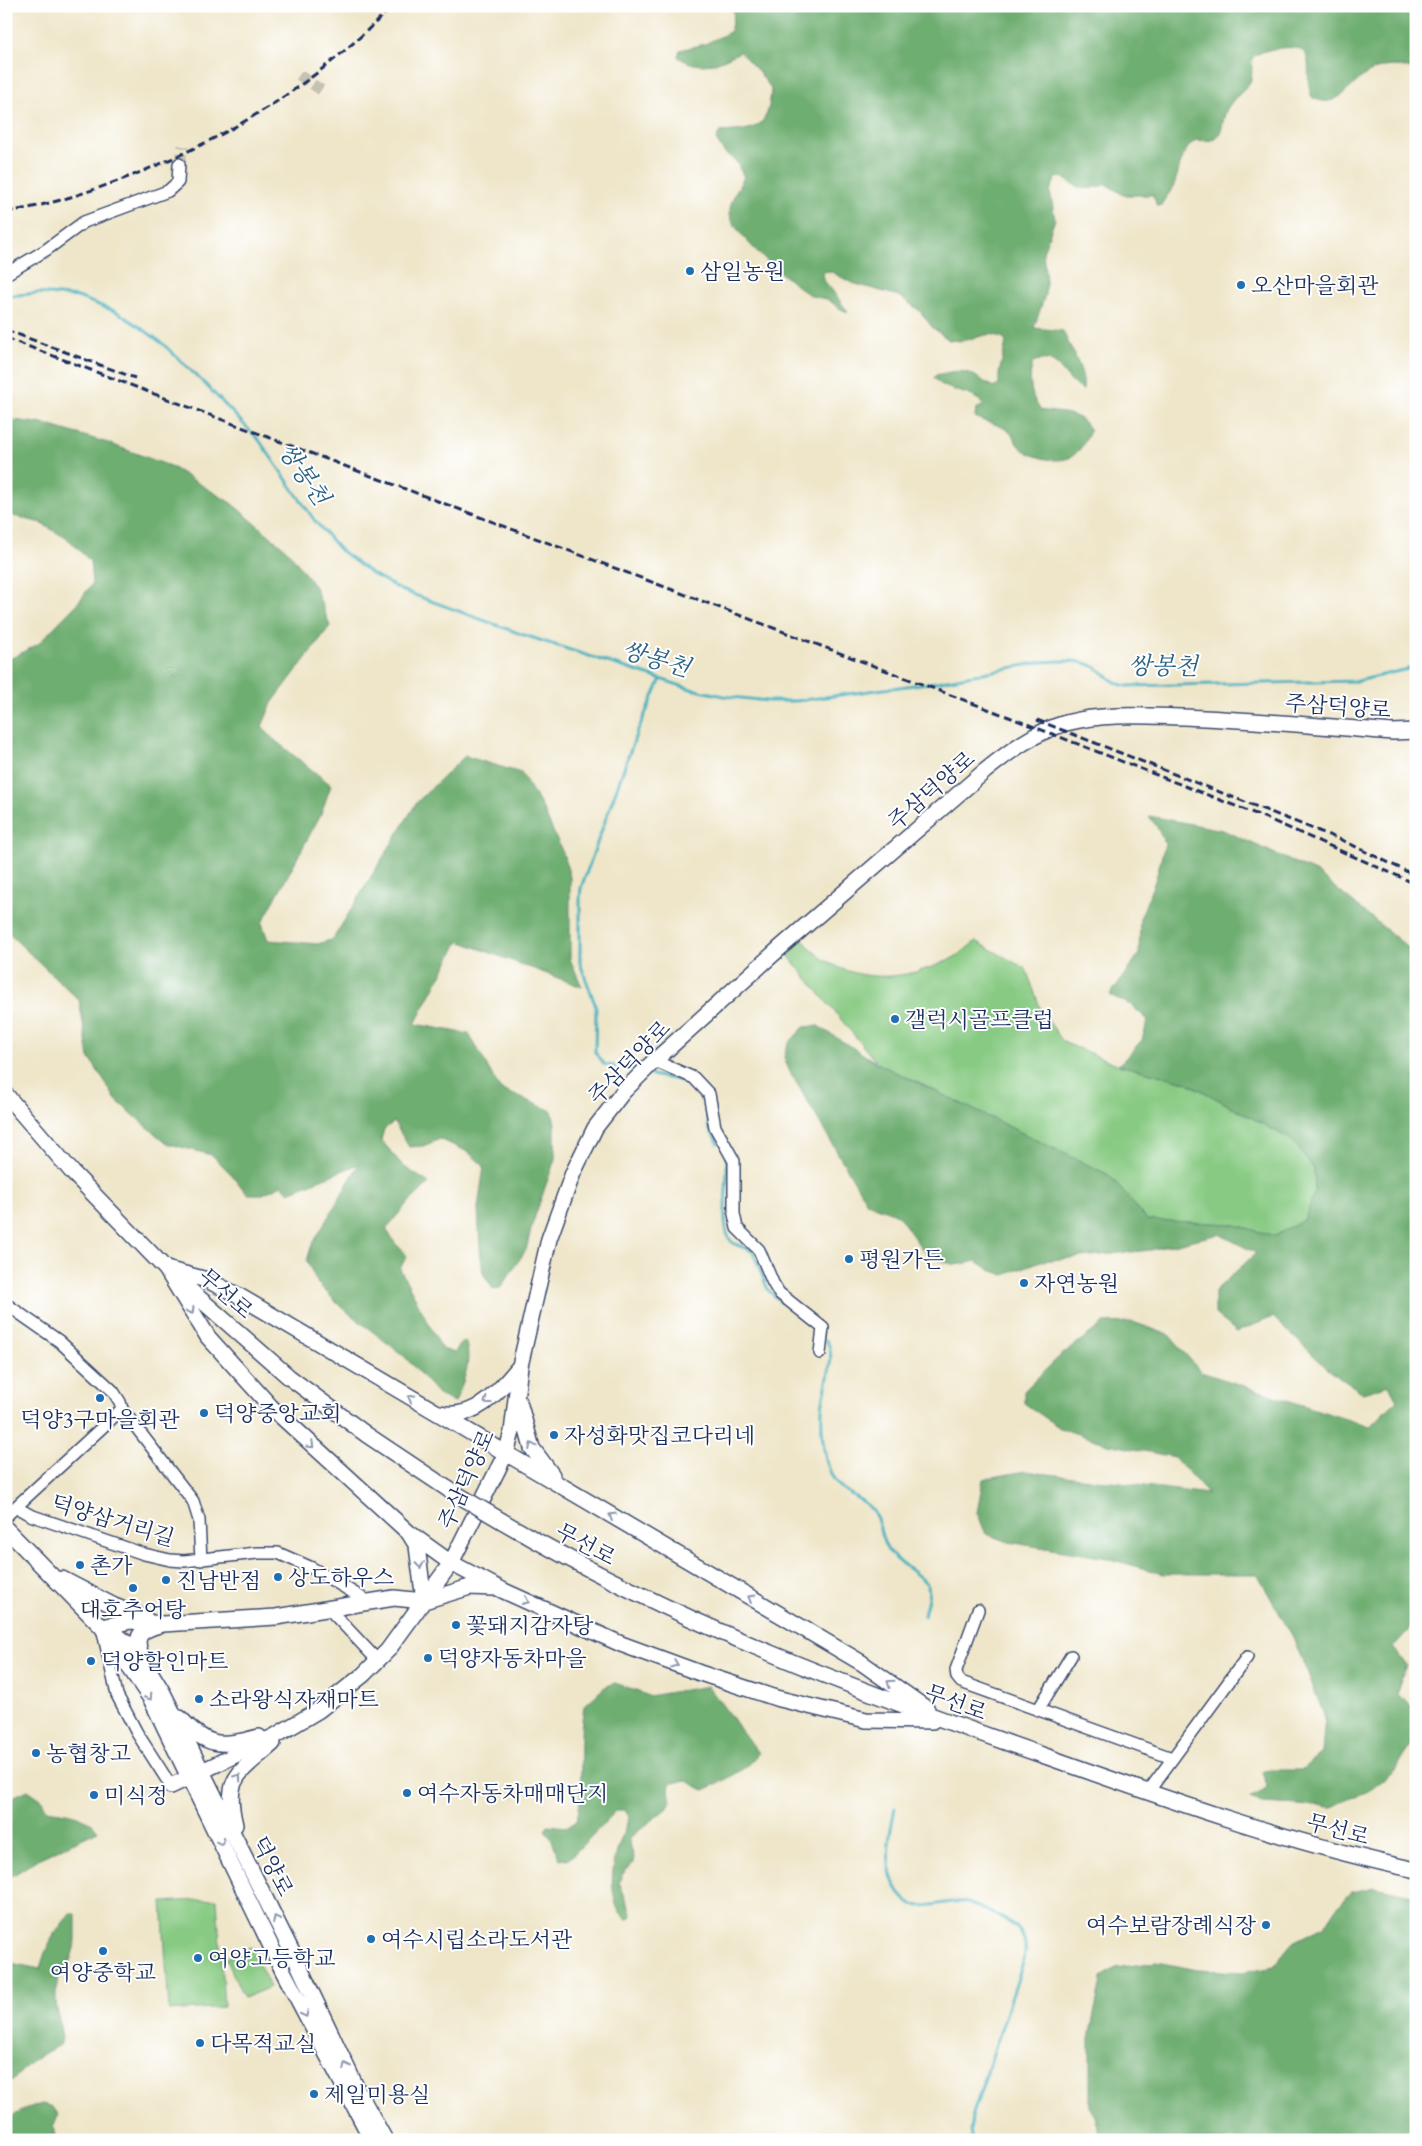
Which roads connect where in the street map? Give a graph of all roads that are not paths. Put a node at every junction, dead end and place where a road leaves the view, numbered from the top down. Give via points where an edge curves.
1 (179, 164) tunnel mouth
2 (6, 274) edge
3 (1416, 731) edge
4 (653, 1063) junction
5 (6, 1095) edge
6 (166, 1269) junction
7 (6, 1304) edge
8 (820, 1353) dead end
9 (520, 1366) junction
10 (517, 1393) junction
11 (122, 1409) junction
12 (435, 1412) junction
13 (506, 1453) junction
14 (560, 1486) junction
15 (16, 1506) junction
16 (6, 1516) edge
17 (6, 1529) edge
18 (408, 1532) junction
19 (201, 1560) junction
20 (451, 1562) junction
21 (48, 1571) junction
22 (504, 1591) junction
23 (424, 1601) junction
24 (369, 1602) junction
25 (330, 1610) junction
26 (978, 1610) dead end
27 (163, 1624) junction
28 (102, 1627) junction
29 (1070, 1656) dead end
30 (1247, 1657) dead end
31 (143, 1661) junction
32 (378, 1661) junction
33 (170, 1706) junction
34 (1038, 1710) junction
35 (944, 1721) junction
36 (290, 1728) junction
37 (1172, 1758) junction
38 (196, 1774) junction
39 (171, 1786) joint
40 (1148, 1792) junction
41 (244, 1857) junction
42 (1416, 1870) edge
43 (297, 1962) junction
44 (283, 1971) junction
45 (372, 2140) edge
46 (385, 2140) edge

1 - 2 street via 178,182 168,191 84,222
3 - 4 street, 주삼덕양로 via 1122,715 1083,719 1050,729 1017,746 978,777 790,938
4 - 8 street via 694,1078 709,1094 715,1127 734,1161 737,1228 759,1250 779,1293 823,1330
4 - 9 street, 주삼덕양로 via 609,1108 595,1128 565,1191 549,1239
5 - 6 street, 무선로 via 73,1173
12 -> 6 street via 222,1286
6 -> 18 street via 196,1320 220,1352 279,1415
6 - 35 street, 무선로, bridge via 289,1377 367,1435 502,1521 602,1577 692,1621 816,1674
7 - 11 street, 덕양삼거리길 via 59,1341 113,1391
9 - 10 street, 주삼덕양로
9 -> 12 street via 481,1406 457,1414
10 - 13 street, 주삼덕양로
14 -> 10 street via 532,1448
11 - 15 street, 덕양삼거리길
11 - 19 street, 덕양삼거리길 via 193,1501 199,1520
12 - 13 street
13 - 14 street
13 - 20 street, 주삼덕양로
35 -> 14 street via 862,1663
15 - 16 street, 덕양삼거리길
15 - 19 street, 덕양삼거리길 via 30,1515 158,1558
17 - 21 street, 덕양로
18 - 20 street
18 -> 23 street via 417,1546
19 - 24 street, 덕양삼거리길 via 257,1553 278,1554 312,1568
20 - 22 street
20 - 23 street, 주삼덕양로
21 - 27 street via 114,1606
21 - 28 street, 덕양로
22 - 23 street via 485,1586 470,1587
22 -> 35 street via 621,1644 776,1698 866,1720
23 - 24 street via 398,1598
23 - 32 street, 주삼덕양로
24 - 25 street
25 - 27 street
25 - 32 street
26 - 34 street via 956,1670 957,1677 964,1684
27 - 28 street via 132,1621
27 - 31 street via 148,1628 139,1635 138,1645
28 - 31 street, 덕양로 via 121,1638
28 -> 38 street, 덕양로
28 - 39 street via 113,1686
29 - 34 street
30 - 37 street
31 - 33 street, 덕양로
32 - 36 street, 주삼덕양로 via 348,1689
33 - 36 street via 198,1735 217,1744 243,1741
33 - 38 street, 덕양로
34 - 37 street
35 - 40 street, 무선로
36 - 38 street
41 -> 36 street via 230,1806 231,1789 239,1774
37 - 40 street
38 - 39 street
38 - 41 street, 덕양로
38 -> 44 street, 덕양로
40 - 42 street, 무선로 via 1284,1837
43 -> 41 street, 덕양로
43 - 44 street
46 -> 43 street, 덕양로
44 -> 45 street, 덕양로

